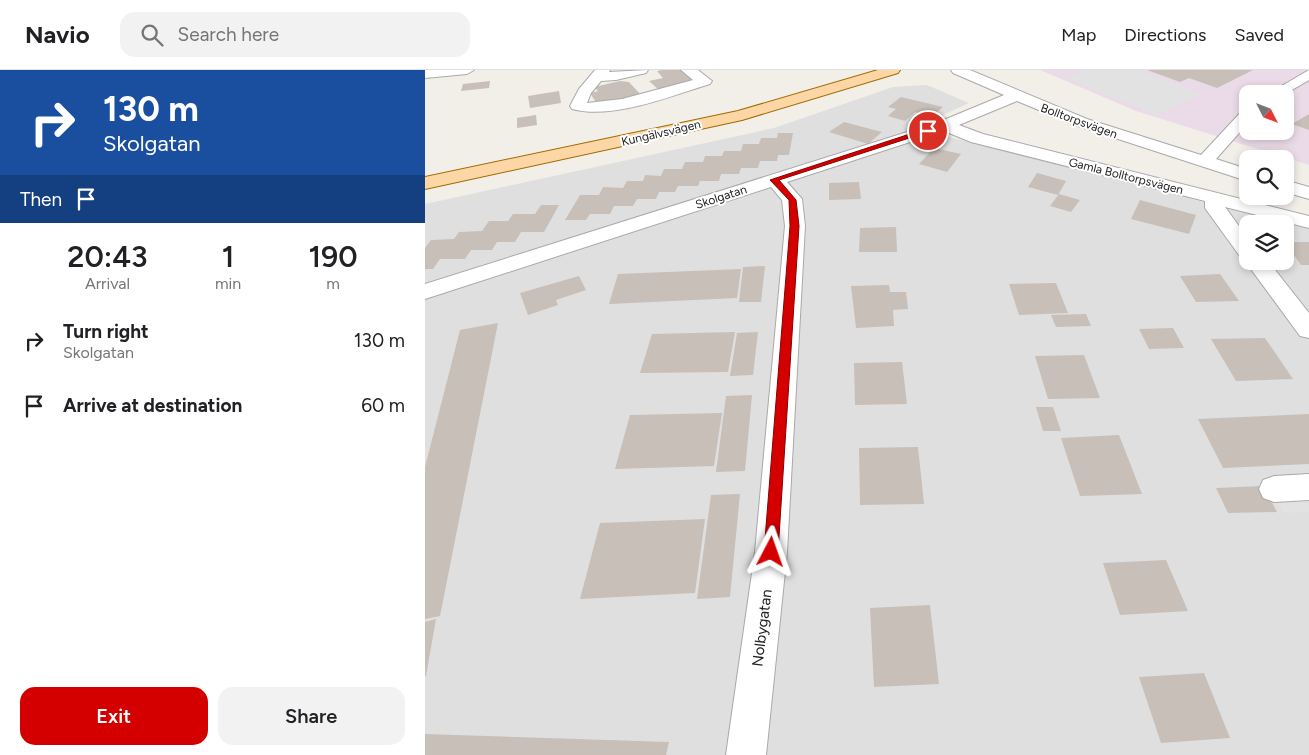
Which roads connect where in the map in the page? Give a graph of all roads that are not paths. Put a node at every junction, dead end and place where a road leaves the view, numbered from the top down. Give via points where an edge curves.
1 (467, 70) edge
2 (641, 70) edge
3 (688, 70) edge
4 (893, 70) edge
5 (958, 70) edge
6 (425, 74) edge
7 (600, 74) edge
8 (1309, 74) edge
9 (1290, 85) edge
10 (1015, 96) junction
11 (1239, 123) edge
12 (945, 125) junction
13 (1204, 162) junction
14 (1239, 173) edge
15 (774, 180) junction
16 (425, 183) edge
17 (1294, 189) edge
18 (1309, 193) edge
19 (1214, 198) junction
20 (1309, 222) edge
21 (1239, 240) edge
22 (1263, 270) edge
23 (425, 292) edge
24 (1309, 330) edge
25 (1309, 487) edge
26 (1274, 489) dead end
27 (746, 755) edge

1 - 6 street
2 - 7 street via 616,76
3 - 7 street via 705,81 611,106 588,109 578,106
4 - 16 main road, Kungälvsvägen via 741,115
5 - 10 street, Bolltorpsvägen
8 - 9 street
10 - 12 street, Skolgatan
10 - 13 street, Bolltorpsvägen via 1081,122
11 - 13 street
12 - 15 street, Skolgatan
12 - 19 street, Gamla Bolltorpsvägen via 977,138
13 - 14 street, Bolltorpsvägen
15 - 23 street, Skolgatan
15 - 27 street, Nolbygatan via 793,200 795,226 771,552
17 - 18 street
19 - 20 street, Gamla Bolltorpsvägen
19 - 21 street via 1215,208
22 - 24 street
25 - 26 street

